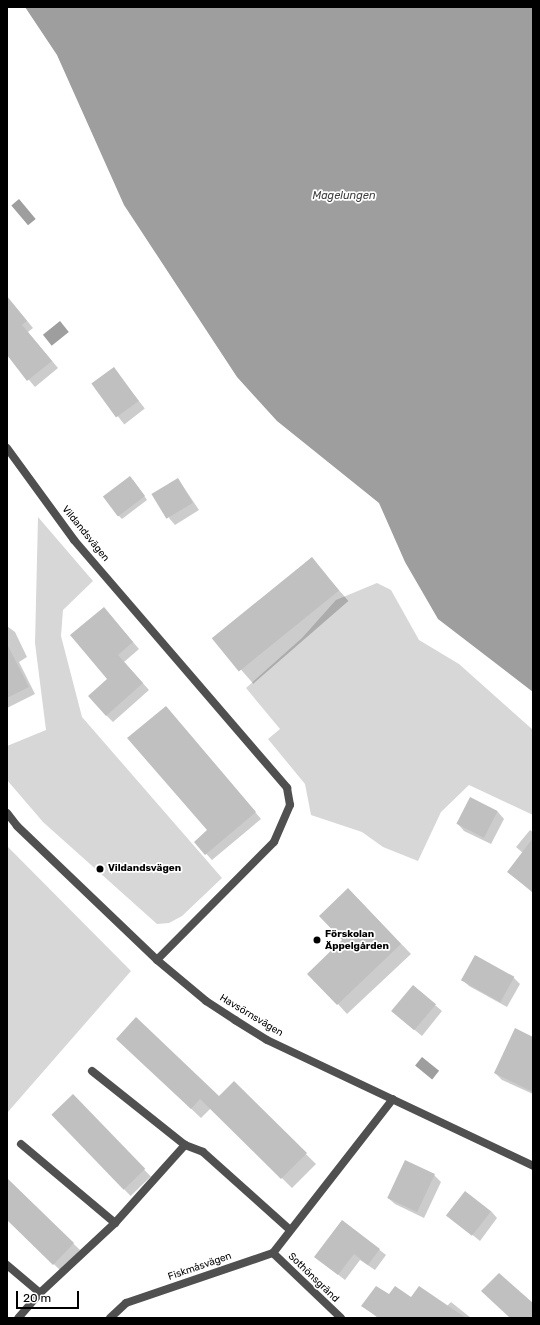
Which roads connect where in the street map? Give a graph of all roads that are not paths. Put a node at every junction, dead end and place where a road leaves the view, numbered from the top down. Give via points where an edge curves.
1 (7, 448) edge
2 (7, 813) edge
3 (157, 960) junction
4 (92, 1071) dead end
5 (393, 1099) junction
6 (21, 1144) dead end
7 (185, 1145) junction
8 (533, 1166) edge
9 (115, 1223) junction
10 (289, 1229) junction
11 (272, 1253) junction
12 (7, 1265) edge
13 (40, 1293) junction
14 (18, 1318) edge
15 (110, 1318) edge
16 (340, 1318) edge

1 - 3 street, Vildandsvägen via 74,540 287,788 290,805 274,842
2 - 3 street, Havsörnsvägen
3 - 5 street, Havsörnsvägen via 206,1001 267,1040
4 - 7 street
5 - 8 street, Havsörnsvägen
5 - 10 street
6 - 9 street
7 - 9 street
7 - 10 street via 203,1152
9 - 13 street
10 - 11 street
11 - 15 street, Fiskmåsvägen via 126,1303
11 - 16 street, Sothönsgränd
12 - 13 street
13 - 14 street

